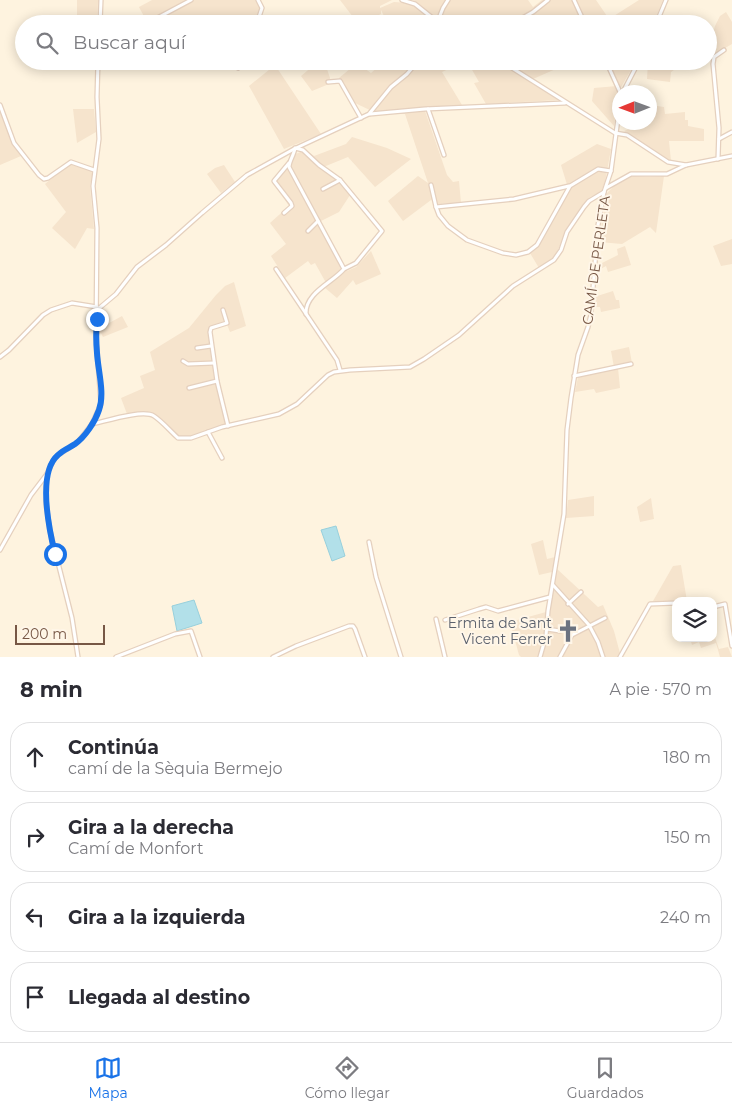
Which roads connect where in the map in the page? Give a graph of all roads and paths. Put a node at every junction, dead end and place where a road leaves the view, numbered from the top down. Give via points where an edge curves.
1 (101, 0) edge
2 (191, 0) edge
3 (258, 0) edge
4 (402, 0) edge
5 (448, 0) edge
6 (548, 0) edge
7 (574, 0) edge
8 (666, 0) edge
9 (100, 15) edge
10 (163, 15) edge
11 (260, 15) edge
12 (429, 15) edge
13 (441, 15) edge
14 (528, 15) edge
15 (581, 15) edge
16 (660, 15) edge
17 (724, 50) dead end
18 (717, 55) edge
19 (98, 70) edge
20 (410, 70) edge
21 (514, 70) edge
22 (610, 70) edge
23 (634, 70) edge
24 (714, 70) edge
25 (328, 82) dead end
26 (618, 85) edge
27 (625, 85) edge
28 (566, 103) junction
29 (0, 105) edge
30 (428, 109) junction
31 (2, 113) edge
32 (369, 114) junction
33 (361, 118) junction
34 (616, 130) edge
35 (732, 132) edge
36 (616, 133) junction
37 (719, 140) junction
38 (296, 148) junction
39 (444, 155) dead end
40 (732, 156) edge
41 (718, 158) junction
42 (289, 163) junction
43 (686, 165) junction
44 (94, 170) junction
45 (611, 171) junction
46 (340, 180) junction
47 (431, 185) dead end
48 (570, 186) junction
49 (323, 189) dead end
50 (605, 190) junction
51 (436, 207) junction
52 (284, 213) dead end
53 (318, 220) junction
54 (308, 231) dead end
55 (276, 269) dead end
56 (344, 269) junction
57 (97, 308) junction
58 (223, 310) dead end
59 (306, 314) junction
60 (211, 346) junction
61 (197, 348) dead end
62 (0, 357) edge
63 (183, 361) dead end
64 (214, 363) junction
65 (631, 364) dead end
66 (340, 370) junction
67 (574, 376) junction
68 (217, 381) junction
69 (188, 388) dead end
70 (92, 424) junction
71 (228, 426) junction
72 (208, 432) junction
73 (222, 458) dead end
74 (47, 474) junction
75 (368, 542) dead end
76 (0, 550) edge
77 (553, 586) junction
78 (581, 592) dead end
79 (550, 597) junction
80 (672, 602) edge
81 (568, 604) junction
82 (717, 606) edge
83 (605, 618) dead end
84 (436, 619) dead end
85 (446, 620) dead end
86 (589, 625) junction
87 (547, 629) junction
88 (560, 631) dead end
89 (732, 646) edge
90 (78, 657) edge
91 (116, 657) edge
92 (200, 657) edge
93 (273, 657) edge
94 (365, 657) edge
95 (401, 657) edge
96 (445, 657) edge
97 (540, 657) edge
98 (560, 657) edge
99 (603, 657) edge
100 (620, 657) edge

1 - 9 street
2 - 10 street
3 - 11 street via 262,8
4 - 12 street via 416,4
5 - 13 street
6 - 14 street
7 - 15 street
8 - 16 street
17 - 18 street
19 - 44 street via 99,138
20 - 32 street
21 - 28 street
22 - 26 street
23 - 27 street
24 - 37 street
25 - 33 street via 340,81
28 - 30 street
28 - 36 street
29 - 31 street
30 - 32 street
30 - 39 street
31 - 44 street via 14,143 39,175 48,178 71,162
32 - 33 street
33 - 38 street
34 - 36 street, CAMÍ DE PERLETA
35 - 37 street
36 - 43 street via 627,135 668,162
36 - 45 street, CAMÍ DE PERLETA
37 - 41 street
38 - 42 street
38 - 46 street
38 - 57 street via 240,181 137,267 116,294
40 - 41 street
41 - 43 street
42 - 52 street via 274,181 292,206
42 - 53 street
43 - 50 street via 667,174 631,174
44 - 57 street
45 - 48 street via 598,169
45 - 50 street, CAMÍ DE PERLETA
46 - 49 street
46 - 56 street via 382,231 356,263
47 - 51 street
48 - 51 street via 514,199
48 - 51 street via 538,245 516,255 467,240 448,226
50 - 66 street via 584,207 554,260 513,286 471,326 436,351 410,366
50 - 67 street, CAMÍ DE PERLETA via 598,225 590,321
53 - 54 street
53 - 56 street
55 - 59 street
56 - 59 street via 308,302
57 - 62 street via 72,302 51,310
57 - 70 street via 101,395
58 - 60 street via 227,323 211,328
59 - 66 street via 337,360
60 - 61 street
60 - 64 street
63 - 64 street via 188,364
64 - 68 street
65 - 67 street
66 - 71 street via 328,375 290,409
67 - 77 street, CAMÍ DE PERLETA via 567,430 564,514
68 - 69 street
68 - 71 street
70 - 72 street via 146,414 158,419 178,438 191,438
70 - 74 street via 77,443 58,455
71 - 72 street
72 - 73 street
74 - 76 street via 31,495
74 - 90 street via 46,504 50,531 72,618
75 - 95 street
77 - 79 street, CAMÍ DE PERLETA
77 - 81 street
78 - 81 street
79 - 85 street via 498,610 486,607
79 - 87 street, CAMÍ DE PERLETA
80 - 100 street via 650,604
81 - 86 street
82 - 89 street via 725,604
83 - 86 street
84 - 96 street
86 - 98 street via 572,635
86 - 99 street
87 - 88 street
87 - 97 street, CAMÍ DE PERLETA
91 - 92 street via 191,631
93 - 94 street via 349,626 355,629

